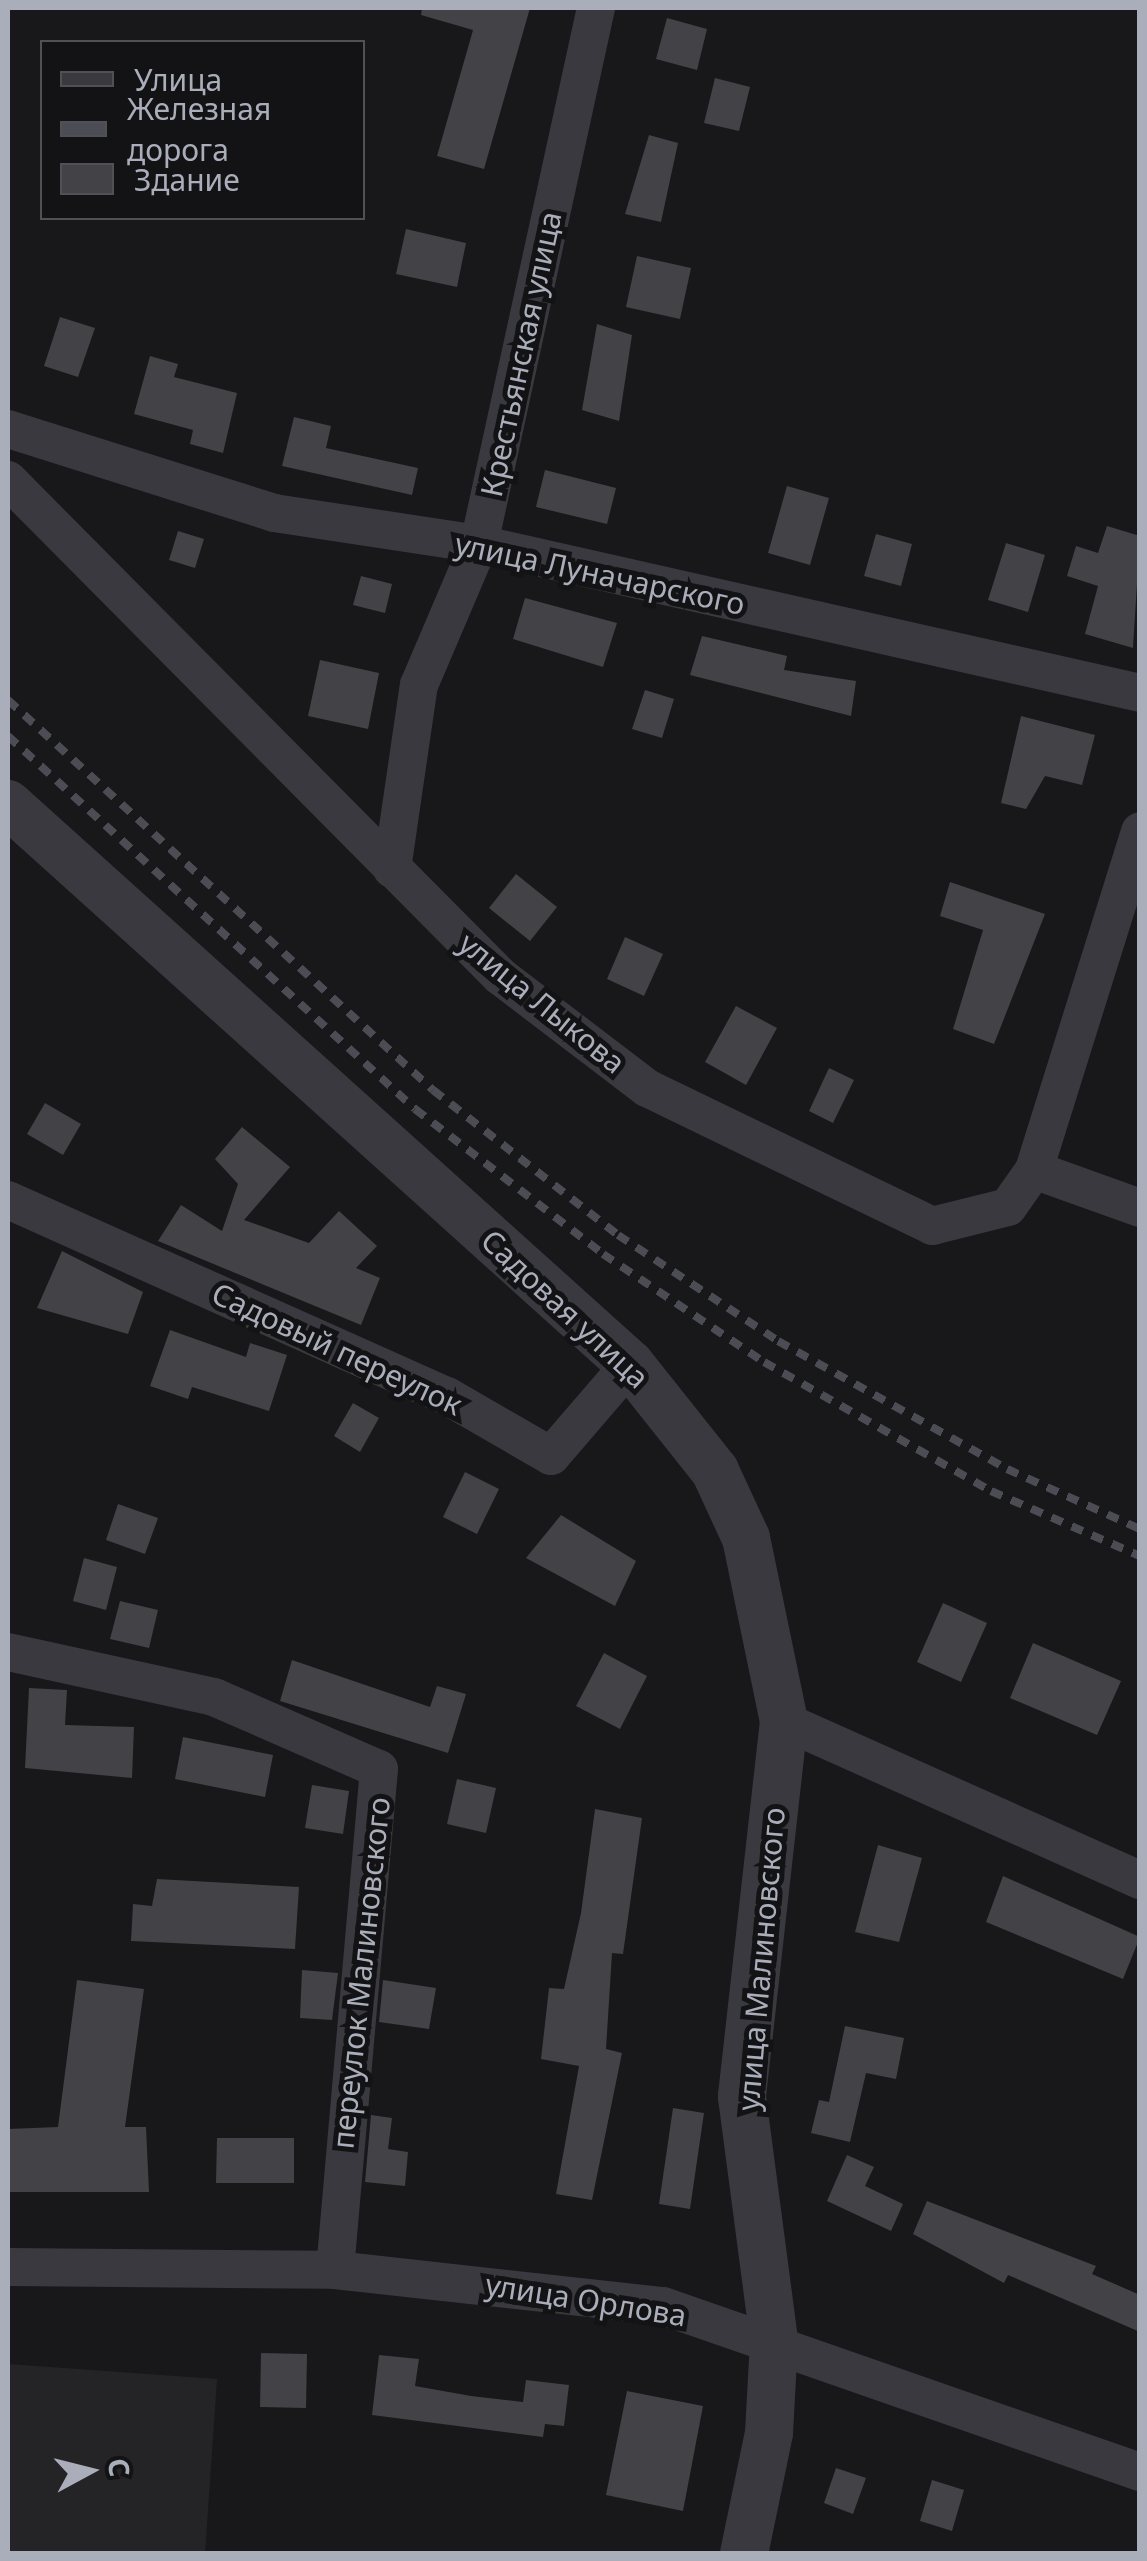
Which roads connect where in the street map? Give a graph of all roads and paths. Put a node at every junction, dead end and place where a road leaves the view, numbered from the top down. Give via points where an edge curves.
1 (596, 8) edge
2 (8, 429) edge
3 (8, 480) edge
4 (479, 544) junction
5 (1140, 692) edge
6 (8, 804) edge
7 (1140, 832) edge
8 (392, 869) junction
9 (1034, 1170) junction
10 (8, 1200) edge
11 (1140, 1208) edge
12 (630, 1364) junction
13 (8, 1652) edge
14 (784, 1721) junction
15 (1140, 1880) edge
16 (8, 2267) edge
17 (335, 2270) junction
18 (774, 2341) junction
19 (1140, 2472) edge
20 (744, 2554) edge

1 - 4 street, Крестьянская улица
2 - 4 street, улица Луначарского via 274,514
3 - 8 street, улица Лыкова
4 - 5 street, улица Луначарского
4 - 8 street, Крестьянская улица via 419,685
6 - 12 street, Садовая улица
7 - 9 street
8 - 9 street, улица Лыкова via 500,976 647,1088 844,1185 932,1226 1008,1208
9 - 11 street
10 - 12 street, Садовый переулок via 447,1396 551,1456
12 - 14 street, Садовая улица via 716,1471 746,1538
13 - 17 street, переулок Малиновского via 214,1697 378,1769
14 - 15 street
14 - 18 street, улица Малиновского via 742,2097
16 - 17 street, улица Орлова
17 - 18 street, улица Орлова via 556,2288 663,2306
18 - 19 street, улица Орлова
18 - 20 street, улица Малиновского via 769,2433

